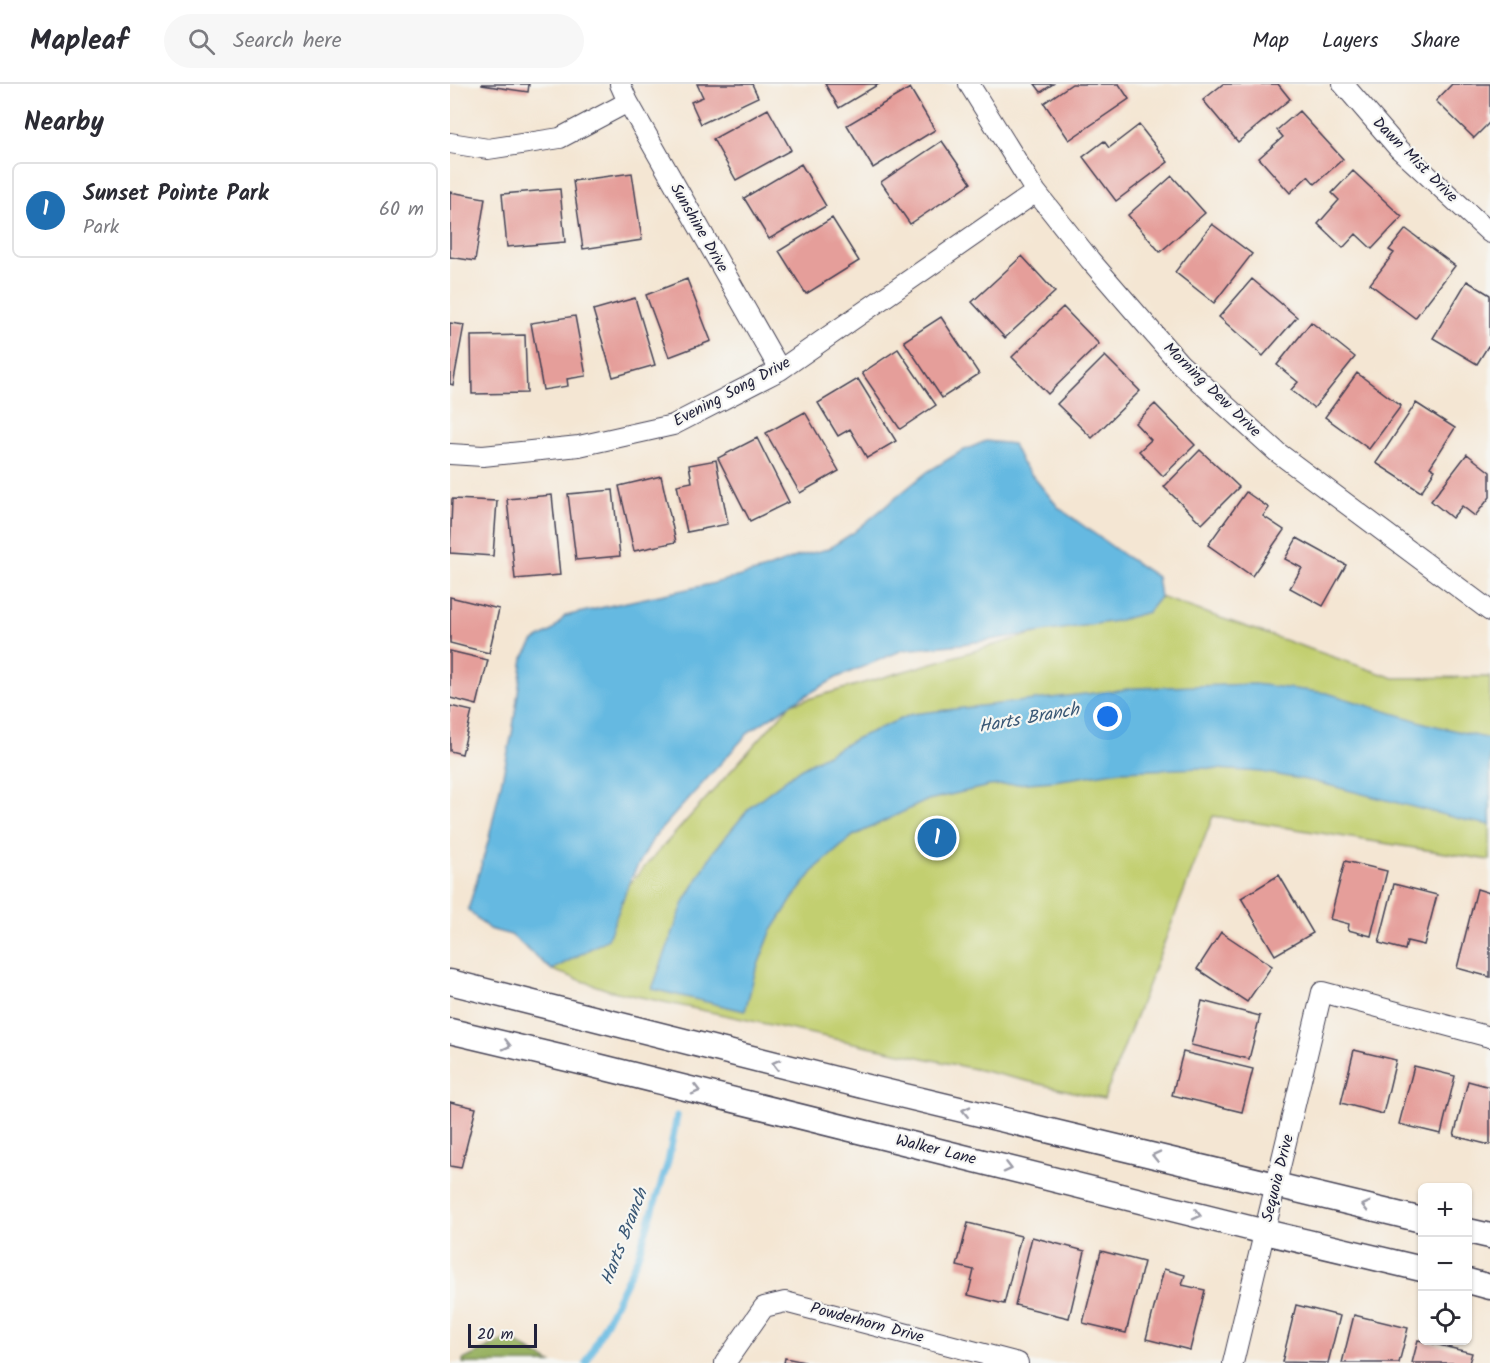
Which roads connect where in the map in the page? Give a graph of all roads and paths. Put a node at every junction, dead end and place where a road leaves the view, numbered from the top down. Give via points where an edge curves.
1 (969, 84) edge
2 (1343, 84) edge
3 (624, 93) edge
4 (450, 143) edge
5 (1036, 192) junction
6 (1490, 233) edge
7 (780, 370) junction
8 (450, 454) edge
9 (1490, 610) edge
10 (450, 982) edge
11 (450, 1031) edge
12 (1490, 1038) edge
13 (1276, 1185) junction
14 (1418, 1219) edge
15 (1265, 1232) junction
16 (1472, 1232) edge
17 (1490, 1236) edge
18 (1418, 1268) edge
19 (1472, 1282) edge
20 (1490, 1287) edge
21 (725, 1363) edge
22 (1018, 1363) edge
23 (1233, 1363) edge

1 - 5 street, Morning Dew Drive
2 - 6 street, Dawn Mist Drive via 1399,149
3 - 4 street via 560,138 488,149
3 - 7 street, Sunshine Drive
5 - 7 street, Evening Song Drive
5 - 9 street, Morning Dew Drive via 1180,364 1277,452
7 - 8 street, Evening Song Drive via 674,425 579,446 483,456
13 -> 10 street
11 -> 15 street, Walker Lane
12 - 13 street, Sequoia Drive via 1322,992
14 -> 13 street
13 - 15 street, Sequoia Drive
15 - 18 street, Walker Lane
15 - 23 street, Sequoia Drive
16 - 17 street
19 - 20 street
21 - 22 street, Powderhorn Drive via 764,1307 785,1302

